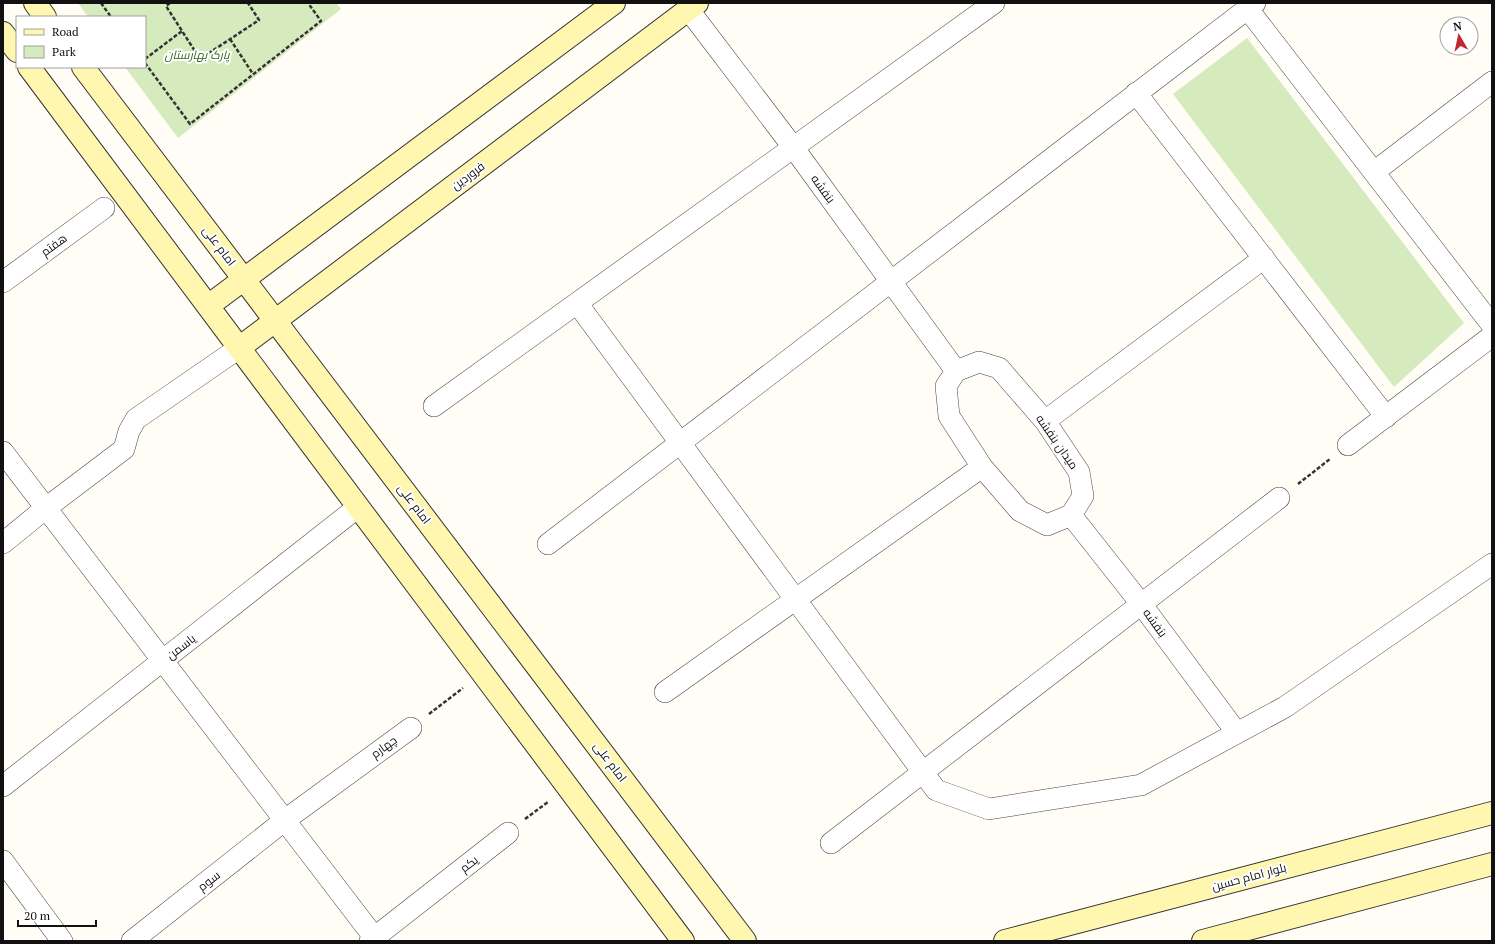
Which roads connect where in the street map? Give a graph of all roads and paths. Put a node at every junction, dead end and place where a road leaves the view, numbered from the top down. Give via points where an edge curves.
1 (35, 3) edge
2 (101, 3) edge
3 (170, 3) edge
4 (248, 3) edge
5 (308, 3) edge
6 (614, 3) edge
7 (994, 3) edge
8 (693, 6) edge
9 (1251, 6) edge
10 (44, 16) edge
11 (110, 16) edge
12 (182, 32) junction
13 (3, 33) edge
14 (230, 39) junction
15 (16, 50) edge
16 (146, 58) edge
17 (146, 64) edge
18 (30, 68) edge
19 (84, 68) edge
20 (253, 74) junction
21 (1492, 82) edge
22 (1136, 93) junction
23 (793, 147) junction
24 (1374, 172) junction
25 (104, 208) dead end
26 (1264, 258) junction
27 (244, 280) junction
28 (3, 282) edge
29 (891, 282) junction
30 (578, 303) junction
31 (208, 306) junction
32 (275, 321) junction
33 (1492, 325) edge
34 (1492, 336) edge
35 (239, 348) junction
36 (956, 371) junction
37 (434, 406) dead end
38 (1386, 417) junction
39 (1044, 421) junction
40 (681, 443) junction
41 (1348, 445) joint
42 (3, 452) edge
43 (982, 467) junction
44 (1279, 498) joint
45 (358, 507) junction
46 (46, 508) junction
47 (1071, 515) junction
48 (3, 543) edge
49 (548, 544) dead end
50 (1492, 564) edge
51 (796, 600) junction
52 (1142, 604) junction
53 (163, 661) junction
54 (483, 674) junction
55 (665, 692) dead end
56 (411, 728) joint
57 (1236, 733) junction
58 (923, 772) junction
59 (3, 786) edge
60 (568, 787) junction
61 (1492, 813) edge
62 (285, 820) junction
63 (508, 833) joint
64 (831, 843) dead end
65 (3, 861) edge
66 (1492, 864) edge
67 (372, 939) edge
68 (62, 941) edge
69 (132, 941) edge
70 (683, 941) edge
71 (745, 941) edge
72 (1005, 941) edge
73 (1202, 941) edge

1 - 10 street
2 - 11 path
3 - 12 path via 166,6
4 - 14 path via 259,20
5 - 20 path via 320,21
6 - 27 street
7 - 23 street
8 - 23 street, بنفشه
8 - 32 street, فروردین
9 - 22 street
9 - 24 street
12 - 14 path via 200,59
12 - 16 path
13 - 15 street
14 - 20 path
17 - 20 path via 190,124
18 - 31 street
19 - 27 street, امام علی
21 - 24 street
22 - 26 street
22 - 29 street
23 - 29 street, بنفشه
23 - 30 street
24 - 33 street
25 - 28 street, هفتم
26 - 38 street
26 - 39 street
27 - 31 street
27 - 32 street, امام علی
29 - 36 street, بنفشه
29 - 40 street
30 - 37 street
30 - 40 street
31 - 35 street
32 - 35 street, فروردین
32 - 71 street, امام علی
34 - 38 street
35 - 45 street
35 - 46 street via 136,419 124,449
36 - 39 street, میدان بنفشه via 979,362 999,368
36 - 43 street via 946,386 949,416
38 - 41 street
39 - 47 street, میدان بنفشه via 1079,472 1083,496
40 - 49 street
40 - 51 street
41 - 44 path
42 - 46 street
43 - 47 street via 1020,512 1047,526
43 - 51 street
44 - 52 street
45 - 53 street, یاسمن
45 - 54 street
46 - 48 street
46 - 53 street
47 - 52 street, بنفشه
50 - 57 street via 1285,707
51 - 55 street
51 - 58 street
52 - 57 street, بنفشه
52 - 58 street
53 - 59 street, یاسمن
53 - 62 street
54 - 56 path
54 - 60 street
56 - 62 street, چهارم
57 - 58 street via 1141,785 989,809 936,790
58 - 64 street
60 - 63 path
60 - 70 street
61 - 72 street, بلوار امام حسین
62 - 67 street
62 - 69 street, سوم
63 - 67 street, یکم
65 - 68 street
66 - 73 street

